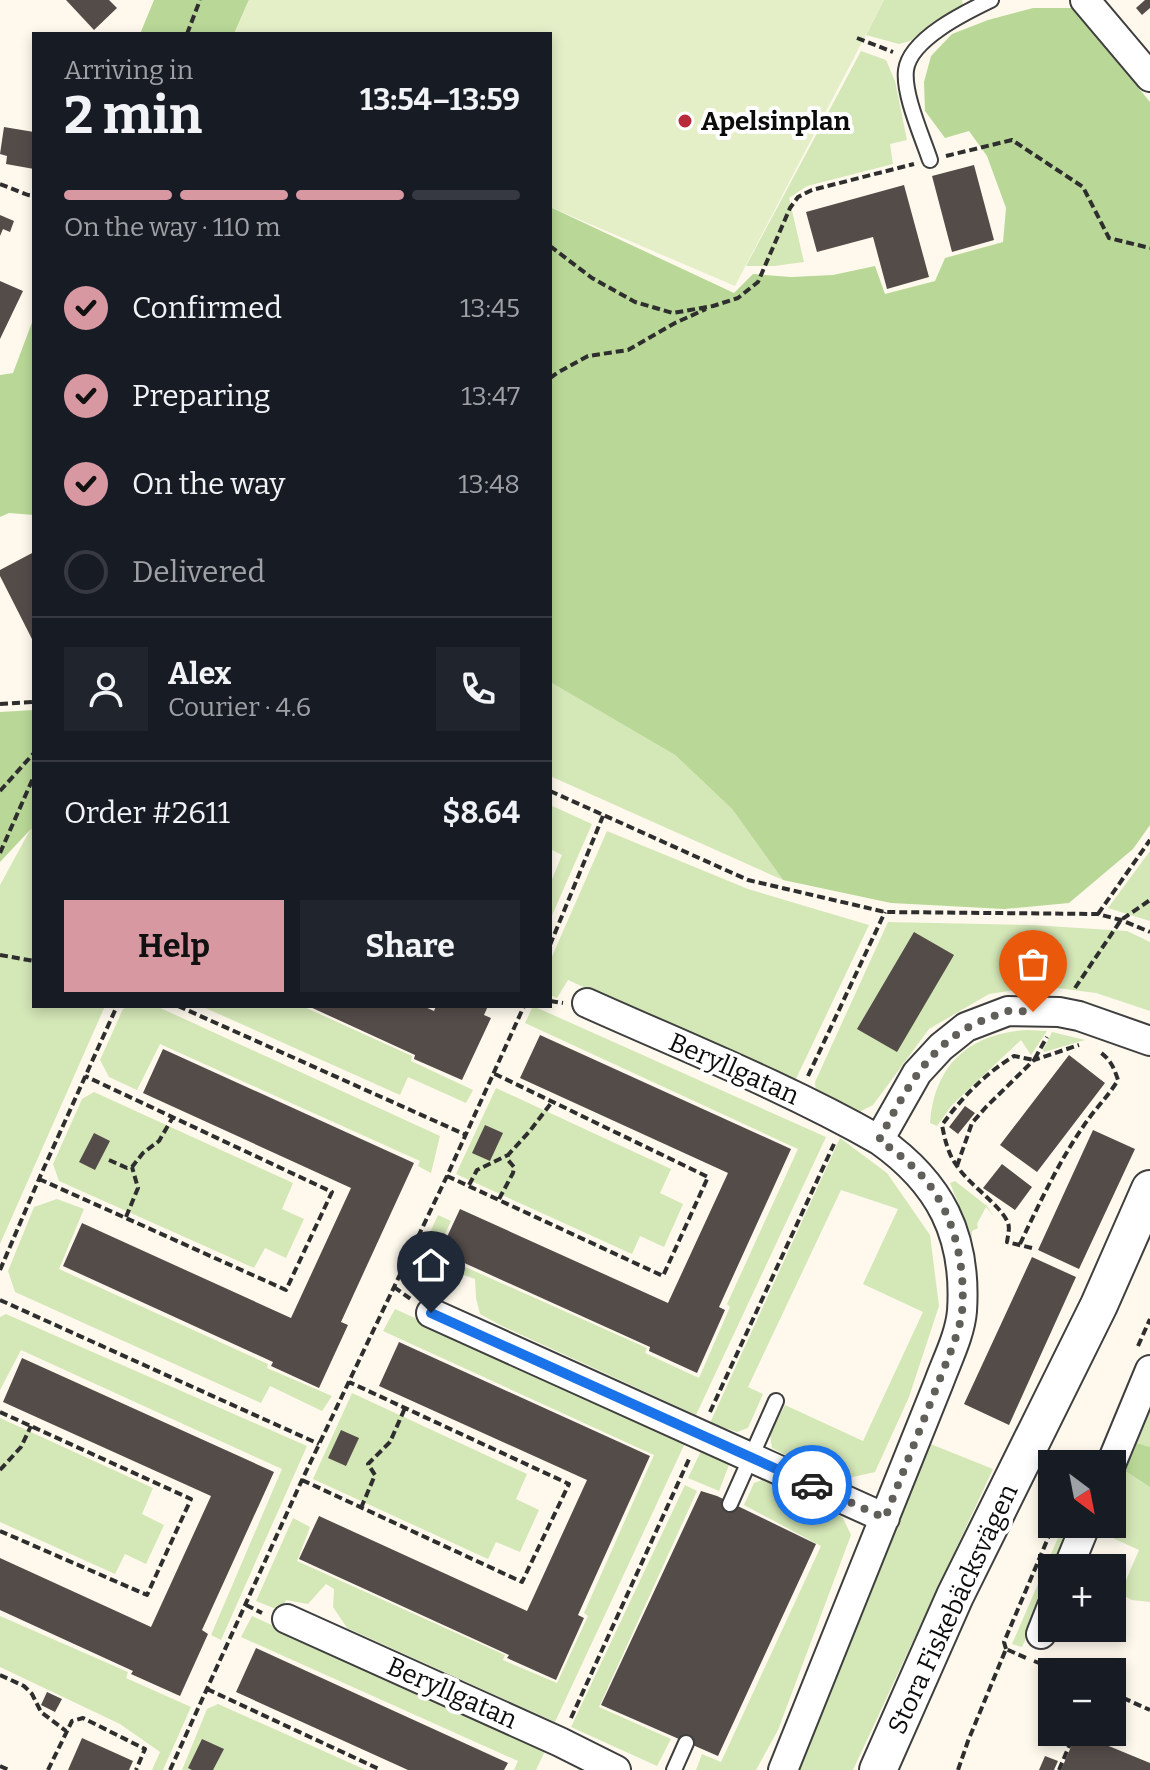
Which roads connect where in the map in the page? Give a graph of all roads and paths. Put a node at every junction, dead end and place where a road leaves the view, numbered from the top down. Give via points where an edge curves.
1 (200, 0) edge
2 (991, 0) edge
3 (1085, 0) edge
4 (188, 32) edge
5 (857, 38) dead end
6 (910, 58) junction
7 (1150, 77) edge
8 (930, 160) junction
9 (0, 184) edge
10 (32, 196) edge
11 (1150, 248) edge
12 (552, 250) edge
13 (713, 306) junction
14 (552, 377) edge
15 (32, 702) edge
16 (0, 704) edge
17 (32, 755) edge
18 (32, 781) edge
19 (0, 791) edge
20 (552, 792) edge
21 (603, 816) junction
22 (1150, 840) edge
23 (0, 853) edge
24 (1150, 900) edge
25 (885, 912) junction
26 (1098, 914) junction
27 (1121, 920) junction
28 (1150, 932) edge
29 (552, 940) edge
30 (0, 955) edge
31 (32, 961) edge
32 (587, 1003) dead end
33 (116, 1008) edge
34 (182, 1008) edge
35 (523, 1008) edge
36 (1059, 1012) junction
37 (1150, 1041) edge
38 (1086, 1043) dead end
39 (1097, 1050) dead end
40 (1034, 1060) junction
41 (493, 1073) junction
42 (85, 1076) junction
43 (798, 1098) junction
44 (552, 1102) junction
45 (173, 1117) junction
46 (465, 1134) junction
47 (879, 1140) junction
48 (508, 1155) junction
49 (109, 1160) dead end
50 (957, 1166) junction
51 (132, 1167) junction
52 (447, 1176) junction
53 (39, 1179) junction
54 (469, 1185) junction
55 (1150, 1189) edge
56 (499, 1199) junction
57 (125, 1218) junction
58 (1020, 1244) junction
59 (1032, 1248) dead end
60 (0, 1270) edge
61 (0, 1300) edge
62 (431, 1313) dead end
63 (1150, 1370) edge
64 (349, 1382) junction
65 (776, 1401) dead end
66 (405, 1408) junction
67 (0, 1412) edge
68 (31, 1426) junction
69 (319, 1444) junction
70 (1117, 1450) edge
71 (751, 1457) junction
72 (0, 1470) edge
73 (302, 1480) junction
74 (730, 1504) dead end
75 (361, 1508) junction
76 (885, 1518) junction
77 (0, 1531) edge
78 (1048, 1538) edge
79 (287, 1619) dead end
80 (1038, 1637) edge
81 (1034, 1646) junction
82 (1006, 1649) junction
83 (1046, 1658) edge
84 (0, 1675) edge
85 (207, 1689) junction
86 (1126, 1699) edge
87 (1150, 1710) edge
88 (67, 1732) junction
89 (686, 1743) dead end
90 (1069, 1746) edge
91 (0, 1766) edge
92 (611, 1769) edge
93 (9, 1770) edge
94 (48, 1770) edge
95 (136, 1770) edge
96 (170, 1770) edge
97 (381, 1770) edge
98 (674, 1770) edge
99 (783, 1770) edge
100 (878, 1770) edge
101 (958, 1770) edge
102 (1059, 1770) edge

1 - 4 path
2 - 6 lane via 929,36
3 - 7 street
5 - 6 path
6 - 8 lane via 907,85
8 - 11 path via 1012,140 1083,187 1109,238
8 - 13 path via 798,197 758,282 738,298
9 - 10 path
12 - 13 path via 635,302 673,313
13 - 14 path via 628,350 588,356
15 - 16 path
17 - 19 path
18 - 23 path
20 - 21 path
21 - 25 path via 748,880
21 - 29 path
22 - 26 path
24 - 27 path
25 - 26 path
25 - 43 path
26 - 27 path
27 - 28 path
27 - 36 path
30 - 31 path
32 - 43 street, Beryllgatan
33 - 42 path
34 - 46 path
35 - 41 path
36 - 37 street
36 - 40 path
36 - 47 street via 1008,1011 966,1027 917,1073
38 - 40 path
39 - 58 path via 1108,1057 1118,1080 1047,1188
40 - 50 path via 972,1123
40 - 50 path via 1014,1056 957,1104 942,1125
41 - 44 path
41 - 46 path
42 - 45 path
42 - 53 path
43 - 47 street, Beryllgatan
44 - 48 path
44 - 56 path via 708,1177 663,1276
45 - 51 path via 159,1141
45 - 57 path via 332,1192 286,1290
46 - 52 path
47 - 76 street, Beryllgatan via 902,1156 938,1199 961,1265 962,1313
48 - 54 path via 477,1170
48 - 56 path via 513,1173
49 - 51 path
50 - 58 path via 1009,1225 1007,1242
51 - 57 path via 138,1188
52 - 54 path
52 - 64 path
53 - 57 path
53 - 60 path
54 - 56 path
55 - 100 street, Stora Fiskebäcksvägen via 1099,1305 955,1596
58 - 59 path
61 - 69 path
62 - 71 street
63 - 70 street
64 - 66 path
64 - 69 path
65 - 71 lane
66 - 75 path via 390,1442 368,1464 375,1475
66 - 75 path via 569,1484 522,1582
67 - 68 path
68 - 72 path
68 - 77 path via 191,1499 147,1595
69 - 73 path
71 - 74 lane
71 - 76 street
73 - 75 path
73 - 85 path
76 - 99 street, Beryllgatan
78 - 82 path via 1004,1642
79 - 92 street, Beryllgatan
80 - 81 street
81 - 82 path
81 - 83 path
82 - 101 path
84 - 88 path via 24,1686 41,1712
85 - 96 path
85 - 97 path
86 - 87 path
88 - 94 path
88 - 95 path via 72,1721 83,1718 145,1749
89 - 98 lane
90 - 102 path
91 - 93 path

